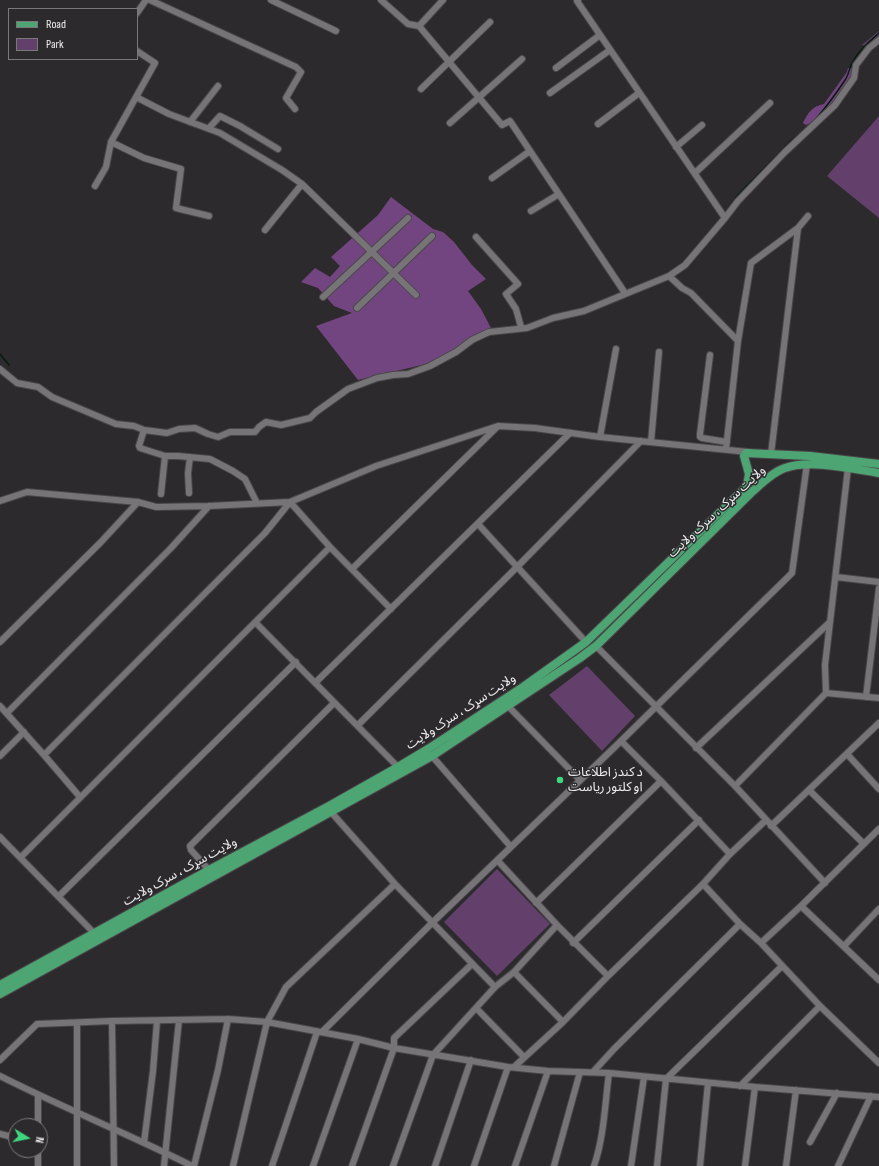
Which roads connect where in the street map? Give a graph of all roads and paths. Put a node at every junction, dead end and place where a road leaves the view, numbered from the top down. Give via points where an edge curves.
1 (146, 0) edge
2 (150, 0) edge
3 (271, 0) edge
4 (381, 0) edge
5 (443, 0) edge
6 (578, 0) edge
7 (138, 12) edge
8 (490, 22) dead end
9 (419, 26) junction
10 (336, 30) dead end
11 (600, 35) junction
12 (879, 40) edge
13 (610, 50) junction
14 (138, 52) edge
15 (522, 59) dead end
16 (449, 62) junction
17 (556, 68) dead end
18 (218, 86) dead end
19 (421, 88) dead end
20 (550, 93) dead end
21 (639, 93) junction
22 (136, 97) junction
23 (479, 97) junction
24 (770, 103) dead end
25 (295, 109) dead end
26 (190, 122) junction
27 (450, 123) dead end
28 (598, 124) dead end
29 (702, 125) dead end
30 (209, 128) junction
31 (111, 142) junction
32 (676, 147) junction
33 (278, 149) dead end
34 (530, 151) junction
35 (694, 173) junction
36 (492, 178) dead end
37 (302, 184) junction
38 (95, 186) dead end
39 (559, 194) junction
40 (531, 211) dead end
41 (209, 216) dead end
42 (808, 216) dead end
43 (408, 218) dead end
44 (725, 218) junction
45 (798, 228) junction
46 (265, 230) dead end
47 (432, 236) dead end
48 (476, 237) dead end
49 (372, 252) junction
50 (393, 273) junction
51 (669, 276) junction
52 (626, 293) junction
53 (416, 295) dead end
54 (323, 297) dead end
55 (357, 308) dead end
56 (521, 327) junction
57 (738, 342) junction
58 (616, 349) dead end
59 (659, 352) dead end
60 (710, 355) dead end
61 (0, 369) edge
62 (498, 426) junction
63 (144, 430) junction
64 (570, 433) junction
65 (600, 437) junction
66 (641, 441) junction
67 (651, 442) junction
68 (727, 442) junction
69 (726, 449) junction
70 (748, 452) junction
71 (771, 454) junction
72 (165, 456) junction
73 (190, 457) junction
74 (807, 464) junction
75 (879, 464) edge
76 (848, 468) junction
77 (879, 472) edge
78 (750, 489) junction
79 (189, 493) dead end
80 (161, 494) dead end
81 (0, 501) edge
82 (138, 502) junction
83 (290, 502) junction
84 (257, 503) junction
85 (209, 506) junction
86 (478, 524) junction
87 (330, 547) junction
88 (517, 567) junction
89 (352, 569) junction
90 (836, 577) junction
91 (879, 582) edge
92 (879, 588) edge
93 (391, 609) junction
94 (830, 622) junction
95 (256, 623) junction
96 (0, 642) edge
97 (586, 642) junction
98 (596, 646) junction
99 (296, 662) junction
100 (315, 683) junction
101 (826, 693) junction
102 (866, 697) junction
103 (879, 698) edge
104 (334, 703) junction
105 (0, 706) edge
106 (508, 706) junction
107 (657, 706) junction
108 (7, 714) junction
109 (879, 723) edge
110 (358, 725) junction
111 (24, 732) junction
112 (621, 742) junction
113 (696, 748) junction
114 (847, 754) junction
115 (44, 755) junction
116 (0, 756) edge
117 (432, 756) junction
118 (398, 766) junction
119 (580, 780) junction
120 (662, 781) junction
121 (735, 786) junction
122 (879, 789) edge
123 (809, 790) junction
124 (80, 797) junction
125 (331, 812) junction
126 (699, 820) junction
127 (766, 820) junction
128 (771, 826) junction
129 (879, 829) edge
130 (0, 837) edge
131 (864, 844) junction
132 (512, 848) junction
133 (730, 854) junction
134 (21, 857) junction
135 (498, 861) junction
136 (209, 870) junction
137 (825, 882) junction
138 (395, 884) junction
139 (703, 884) junction
140 (59, 896) junction
141 (536, 903) junction
142 (801, 906) junction
143 (879, 909) edge
144 (432, 923) junction
145 (740, 924) junction
146 (557, 925) junction
147 (94, 933) junction
148 (573, 943) junction
149 (761, 943) junction
150 (844, 946) junction
151 (472, 964) junction
152 (782, 966) junction
153 (514, 972) junction
154 (608, 976) junction
155 (879, 980) edge
156 (0, 985) edge
157 (495, 987) junction
158 (0, 994) edge
159 (820, 1006) junction
160 (476, 1008) junction
161 (228, 1019) junction
162 (179, 1020) junction
163 (112, 1021) junction
164 (157, 1021) junction
165 (267, 1022) junction
166 (563, 1022) junction
167 (77, 1023) junction
168 (320, 1032) junction
169 (358, 1039) junction
170 (394, 1048) junction
171 (433, 1054) junction
172 (524, 1057) junction
173 (0, 1060) edge
174 (471, 1060) junction
175 (879, 1063) edge
176 (511, 1067) junction
177 (548, 1071) junction
178 (580, 1072) junction
179 (593, 1072) junction
180 (609, 1073) junction
181 (644, 1077) junction
182 (1, 1079) edge
183 (666, 1079) junction
184 (708, 1082) junction
185 (740, 1086) junction
186 (755, 1087) junction
187 (796, 1090) junction
188 (837, 1093) junction
189 (38, 1095) junction
190 (871, 1096) junction
191 (879, 1097) edge
192 (78, 1114) junction
193 (38, 1118) edge
194 (114, 1130) junction
195 (810, 1142) dead end
196 (144, 1143) junction
197 (166, 1153) junction
198 (77, 1166) edge
199 (114, 1166) edge
200 (164, 1166) edge
201 (193, 1166) edge
202 (233, 1166) edge
203 (272, 1166) edge
204 (313, 1166) edge
205 (352, 1166) edge
206 (393, 1166) edge
207 (435, 1166) edge
208 (474, 1166) edge
209 (515, 1166) edge
210 (554, 1166) edge
211 (594, 1166) edge
212 (631, 1166) edge
213 (657, 1166) edge
214 (700, 1166) edge
215 (745, 1166) edge
216 (786, 1166) edge
217 (838, 1166) edge

1 - 7 street
2 - 25 street via 296,67 301,72 286,98
3 - 10 street
4 - 9 street via 408,24
5 - 9 street
6 - 11 street
8 - 16 street
9 - 16 street
11 - 13 street
11 - 17 street
12 - 44 street via 856,65 854,78 835,105 785,152
13 - 20 street
13 - 21 street
14 - 22 street via 155,63
15 - 23 street
16 - 19 street
16 - 23 street
18 - 26 street
21 - 28 street
21 - 32 street
22 - 26 street
22 - 31 street
23 - 27 street
23 - 34 street via 502,124 510,121
24 - 35 street
26 - 30 street
29 - 32 street
30 - 33 street via 220,116
30 - 37 street
31 - 38 street via 106,167
31 - 41 street via 144,158 181,169 176,208
32 - 35 street
34 - 36 street
34 - 39 street
35 - 44 street
37 - 46 street
37 - 49 street
39 - 40 street
39 - 52 street
42 - 45 street
43 - 49 street
44 - 51 street via 685,265
45 - 57 street via 751,263
45 - 71 street
47 - 50 street
48 - 56 street via 518,284 506,294 516,310
49 - 50 street
49 - 54 street
50 - 53 street
50 - 55 street
51 - 52 street
51 - 57 street via 682,288 691,292
52 - 56 street via 584,311 553,318 527,328
56 - 63 street via 489,332 430,366 408,374 377,378 348,389 310,418 281,425 266,422 255,432 230,432 218,437 195,428 179,428 167,433
57 - 68 street
58 - 65 street
59 - 67 street
60 - 68 street via 700,437
61 - 63 street via 17,383 38,387 52,397 116,424
62 - 64 street
62 - 83 street via 376,466
62 - 89 street
63 - 72 street via 140,448
64 - 65 street
64 - 86 street
65 - 66 street
66 - 67 street
66 - 88 street
67 - 69 street
68 - 69 street
69 - 70 street
70 - 71 main road, ولایت سړک ، سرک ولایت
70 - 78 main road, ولایت سړک ، سرک ولایت via 744,456
71 - 75 main road, ولایت سړک ، سرک ولایت
72 - 73 street
72 - 80 street
73 - 79 street
73 - 84 street via 210,459 245,479
74 - 76 main road, ولایت سړک ، سرک ولایت
74 - 78 main road, ولایت سړک ، سرک ولایت via 784,468
74 - 107 street via 792,573
76 - 77 main road, ولایت سړک ، سرک ولایت
76 - 90 street
78 - 97 main road, ولایت سړک ، سرک ولایت
78 - 98 main road, ولایت سړک ، سرک ولایت
81 - 82 street via 27,492
82 - 85 street via 156,507
82 - 96 street
83 - 84 street
83 - 87 street
83 - 115 street via 265,533
84 - 85 street
85 - 108 street via 171,548
86 - 88 street
86 - 93 street
87 - 89 street
87 - 95 street
88 - 97 street
88 - 110 street
89 - 93 street
90 - 91 street
90 - 94 street
92 - 102 street
93 - 100 street
94 - 101 street via 825,665
94 - 113 street
95 - 99 street
95 - 124 street
97 - 118 main road, ولایت سړک ، سرک ولایت via 523,687
98 - 106 main road, ولایت سړک ، سرک ولایت
98 - 107 street
99 - 100 street
99 - 140 street
100 - 104 street
101 - 102 street
101 - 121 street
102 - 103 street
104 - 110 street
104 - 136 street via 190,846
105 - 108 street
106 - 117 main road, ولایت سړک ، سرک ولایت
106 - 119 street
107 - 112 street
107 - 113 street
108 - 111 street
109 - 114 street
110 - 118 street
111 - 115 street
111 - 116 street
112 - 119 street
112 - 120 street
113 - 121 street
114 - 122 street
114 - 123 street
115 - 124 street
117 - 125 main road, ولایت سړک ، سرک ولایت
117 - 132 street
118 - 136 main road, ولایت سړک ، سرک ولایت
119 - 132 street
120 - 126 street
120 - 141 street
121 - 127 street
123 - 128 street
123 - 131 street
124 - 134 street
125 - 138 street
125 - 158 main road, ولایت سړک ، سرک ولایت
126 - 133 street
126 - 148 street
127 - 128 street
127 - 133 street
128 - 137 street
129 - 131 street
130 - 134 street
131 - 137 street
132 - 135 street
133 - 139 street
134 - 140 street
135 - 141 street
135 - 144 street
136 - 147 main road, ولایت سړک ، سرک ولایت
137 - 142 street
138 - 144 street
138 - 165 street via 286,987
139 - 145 street
139 - 154 street
140 - 147 street
141 - 146 street
142 - 149 street
142 - 150 street
143 - 150 street
144 - 151 street
144 - 168 street
145 - 149 street
145 - 179 street
146 - 148 street
146 - 153 street
147 - 156 main road, ولایت سړک ، سرک ولایت
148 - 154 street
149 - 152 street
150 - 155 street
151 - 157 street
151 - 170 street via 394,1038
152 - 159 street
152 - 183 street
153 - 157 street
153 - 166 street
154 - 166 street
157 - 160 street
159 - 175 street
159 - 185 street
160 - 171 street
160 - 172 street
161 - 162 street
161 - 165 street
161 - 201 street via 218,1070
162 - 164 street
162 - 197 street
163 - 164 street
163 - 167 street
163 - 194 street
164 - 196 street
165 - 168 street
165 - 202 street
166 - 172 street
167 - 173 street via 37,1024
167 - 192 street
168 - 169 street
168 - 203 street
169 - 170 street
169 - 204 street
170 - 171 street
170 - 205 street
171 - 174 street
171 - 206 street
172 - 176 street
174 - 176 street
174 - 207 street
176 - 177 street
176 - 208 street
177 - 178 street
177 - 209 street
178 - 179 street
178 - 210 street
179 - 180 street
180 - 181 street
180 - 211 street via 598,1155
181 - 183 street
181 - 212 street
182 - 189 street
183 - 184 street
183 - 213 street
184 - 185 street
184 - 214 street
185 - 186 street
186 - 187 street
186 - 215 street
187 - 188 street
187 - 216 street
188 - 190 street
188 - 195 street
189 - 192 street
189 - 193 street
190 - 191 street
190 - 217 street
192 - 194 street
192 - 198 street
194 - 196 street
194 - 199 street
196 - 197 street
197 - 200 street
197 - 201 street

